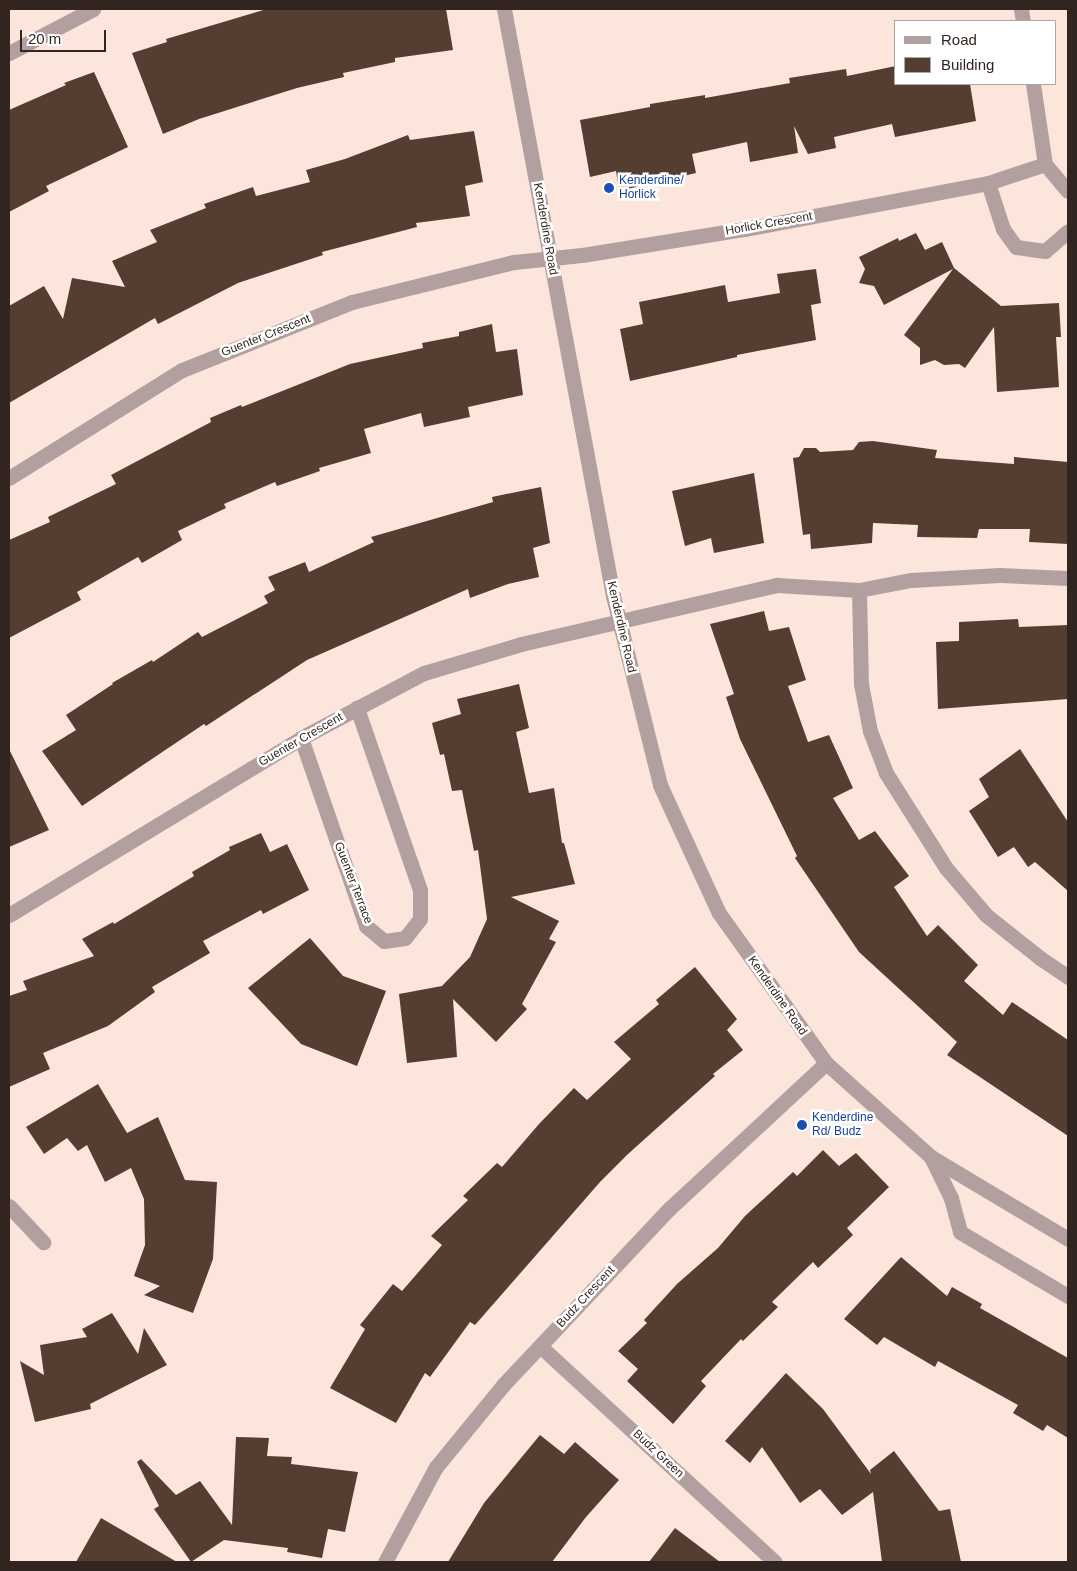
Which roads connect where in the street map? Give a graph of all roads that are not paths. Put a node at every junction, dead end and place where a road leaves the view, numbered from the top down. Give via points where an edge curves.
1 (504, 9) edge
2 (86, 11) edge
3 (9, 53) edge
4 (1033, 85) edge
5 (1046, 164) junction
6 (988, 182) junction
7 (1068, 192) edge
8 (1068, 231) edge
9 (549, 258) junction
10 (9, 478) edge
11 (1068, 578) edge
12 (859, 590) junction
13 (618, 621) junction
14 (357, 708) junction
15 (301, 738) junction
16 (9, 915) edge
17 (1068, 977) edge
18 (826, 1063) junction
19 (931, 1157) junction
20 (9, 1206) edge
21 (1068, 1239) edge
22 (44, 1242) dead end
23 (1068, 1296) edge
24 (540, 1346) junction
25 (385, 1562) edge
26 (775, 1562) edge

1 - 9 street, Kenderdine Road
2 - 3 street
4 - 5 street
5 - 6 street, Horlick Crescent
5 - 7 street
6 - 8 street via 1003,229 1016,247 1044,251
6 - 9 street, Horlick Crescent via 745,229
9 - 10 street, Guenter Crescent via 514,262 352,302 182,370
9 - 13 street, Kenderdine Road
11 - 12 street, Guenter Crescent via 1000,575 911,580
12 - 13 street, Guenter Crescent via 777,585
12 - 17 street via 861,684 870,731 886,774 946,868 986,915
13 - 14 street, Guenter Crescent via 521,644 424,673
13 - 18 street, Kenderdine Road via 660,785 719,913
14 - 15 street, Guenter Crescent
14 - 15 street, Guenter Terrace via 420,890 420,918 405,938 384,941 366,926
15 - 16 street, Guenter Crescent
18 - 19 street, Kenderdine Road
18 - 24 street, Budz Crescent via 670,1208
19 - 21 street, Kenderdine Road
19 - 23 street, Kenderdine Road via 951,1198 960,1232
20 - 22 street
24 - 25 street, Budz Crescent via 436,1467
24 - 26 street, Budz Green

